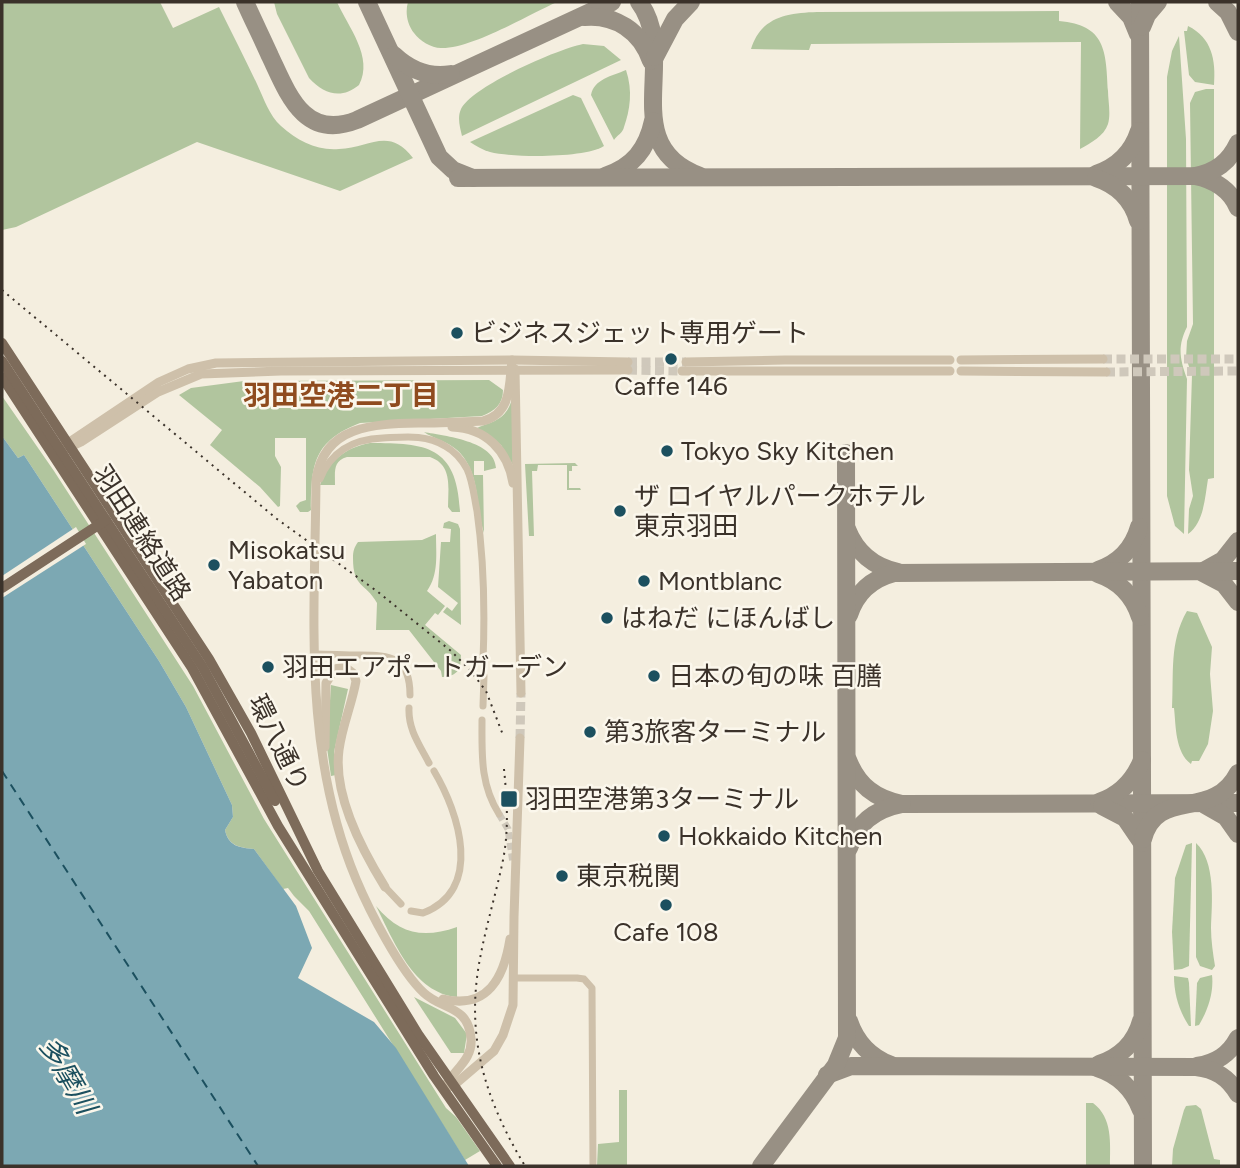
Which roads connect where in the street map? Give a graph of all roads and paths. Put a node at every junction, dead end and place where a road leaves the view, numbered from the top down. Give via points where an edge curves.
1 (2, 343) edge
2 (1103, 359) tunnel mouth
3 (512, 360) junction
4 (950, 360) dead end
5 (961, 360) dead end
6 (2, 361) edge
7 (950, 371) dead end
8 (961, 371) dead end
9 (513, 372) junction
10 (1106, 372) tunnel mouth
11 (2, 377) edge
12 (377, 426) junction
13 (70, 444) junction
14 (53, 455) junction
15 (316, 493) junction
16 (516, 504) junction
17 (106, 520) junction
18 (2, 588) edge
19 (315, 654) junction
20 (483, 661) dead end
21 (484, 676) dead end
22 (522, 693) tunnel mouth
23 (410, 695) dead end
24 (483, 706) dead end
25 (409, 708) dead end
26 (482, 720) dead end
27 (239, 733) junction
28 (520, 738) tunnel mouth
29 (429, 763) dead end
30 (324, 766) junction
31 (434, 771) dead end
32 (499, 814) tunnel mouth
33 (278, 826) junction
34 (305, 847) junction
35 (513, 863) tunnel mouth
36 (514, 877) junction
37 (385, 887) joint
38 (401, 904) dead end
39 (411, 911) dead end
40 (513, 916) junction
41 (514, 978) junction
42 (415, 982) junction
43 (448, 1084) junction
44 (497, 1166) edge
45 (510, 1166) edge
46 (593, 1166) edge

1 - 13 main road, 環八通り
2 - 5 street
3 - 9 street
3 - 9 street via 628,366
3 - 13 street via 209,365 159,382
4 - 7 street via 811,360 684,367
6 - 17 main road, 羽田連絡道路, bridge
8 - 10 street
9 - 12 street via 506,402 492,418
9 - 13 street via 201,374 158,392
9 - 16 street
11 - 14 main road, 環八通り
12 - 15 street via 348,432 330,447 319,466
12 - 16 street via 460,427 482,434 507,461
13 - 14 street
13 - 34 main road, 環八通り via 236,704
14 - 33 main road, 環八通り via 204,688
15 - 19 street
15 - 20 street via 332,459 359,441 424,438 456,454 469,475 479,525
16 - 22 street
17 - 18 main road, bridge
17 - 27 main road, 羽田連絡道路 via 202,666
19 - 23 street via 390,657 405,668
19 - 30 street via 316,718
21 - 24 street
25 - 29 street via 412,731
26 - 32 street via 482,773
27 - 33 main road
27 - 34 main road
28 - 36 street
30 - 37 street via 327,679 335,669 345,667 356,681 339,754 343,789 352,824
30 - 42 street via 352,870 388,942
31 - 39 street via 456,821 461,867 448,896 429,911
33 - 43 main road, 環八通り
34 - 43 main road, 環八通り
35 - 36 street
36 - 40 street
37 - 38 street
40 - 41 street
40 - 42 street via 502,972 483,994 447,1000
41 - 43 street via 513,1005 494,1051
41 - 46 street via 584,978 592,988
42 - 43 street via 428,996 456,1010 469,1027 468,1056
43 - 44 main road
43 - 45 main road, 環八通り

